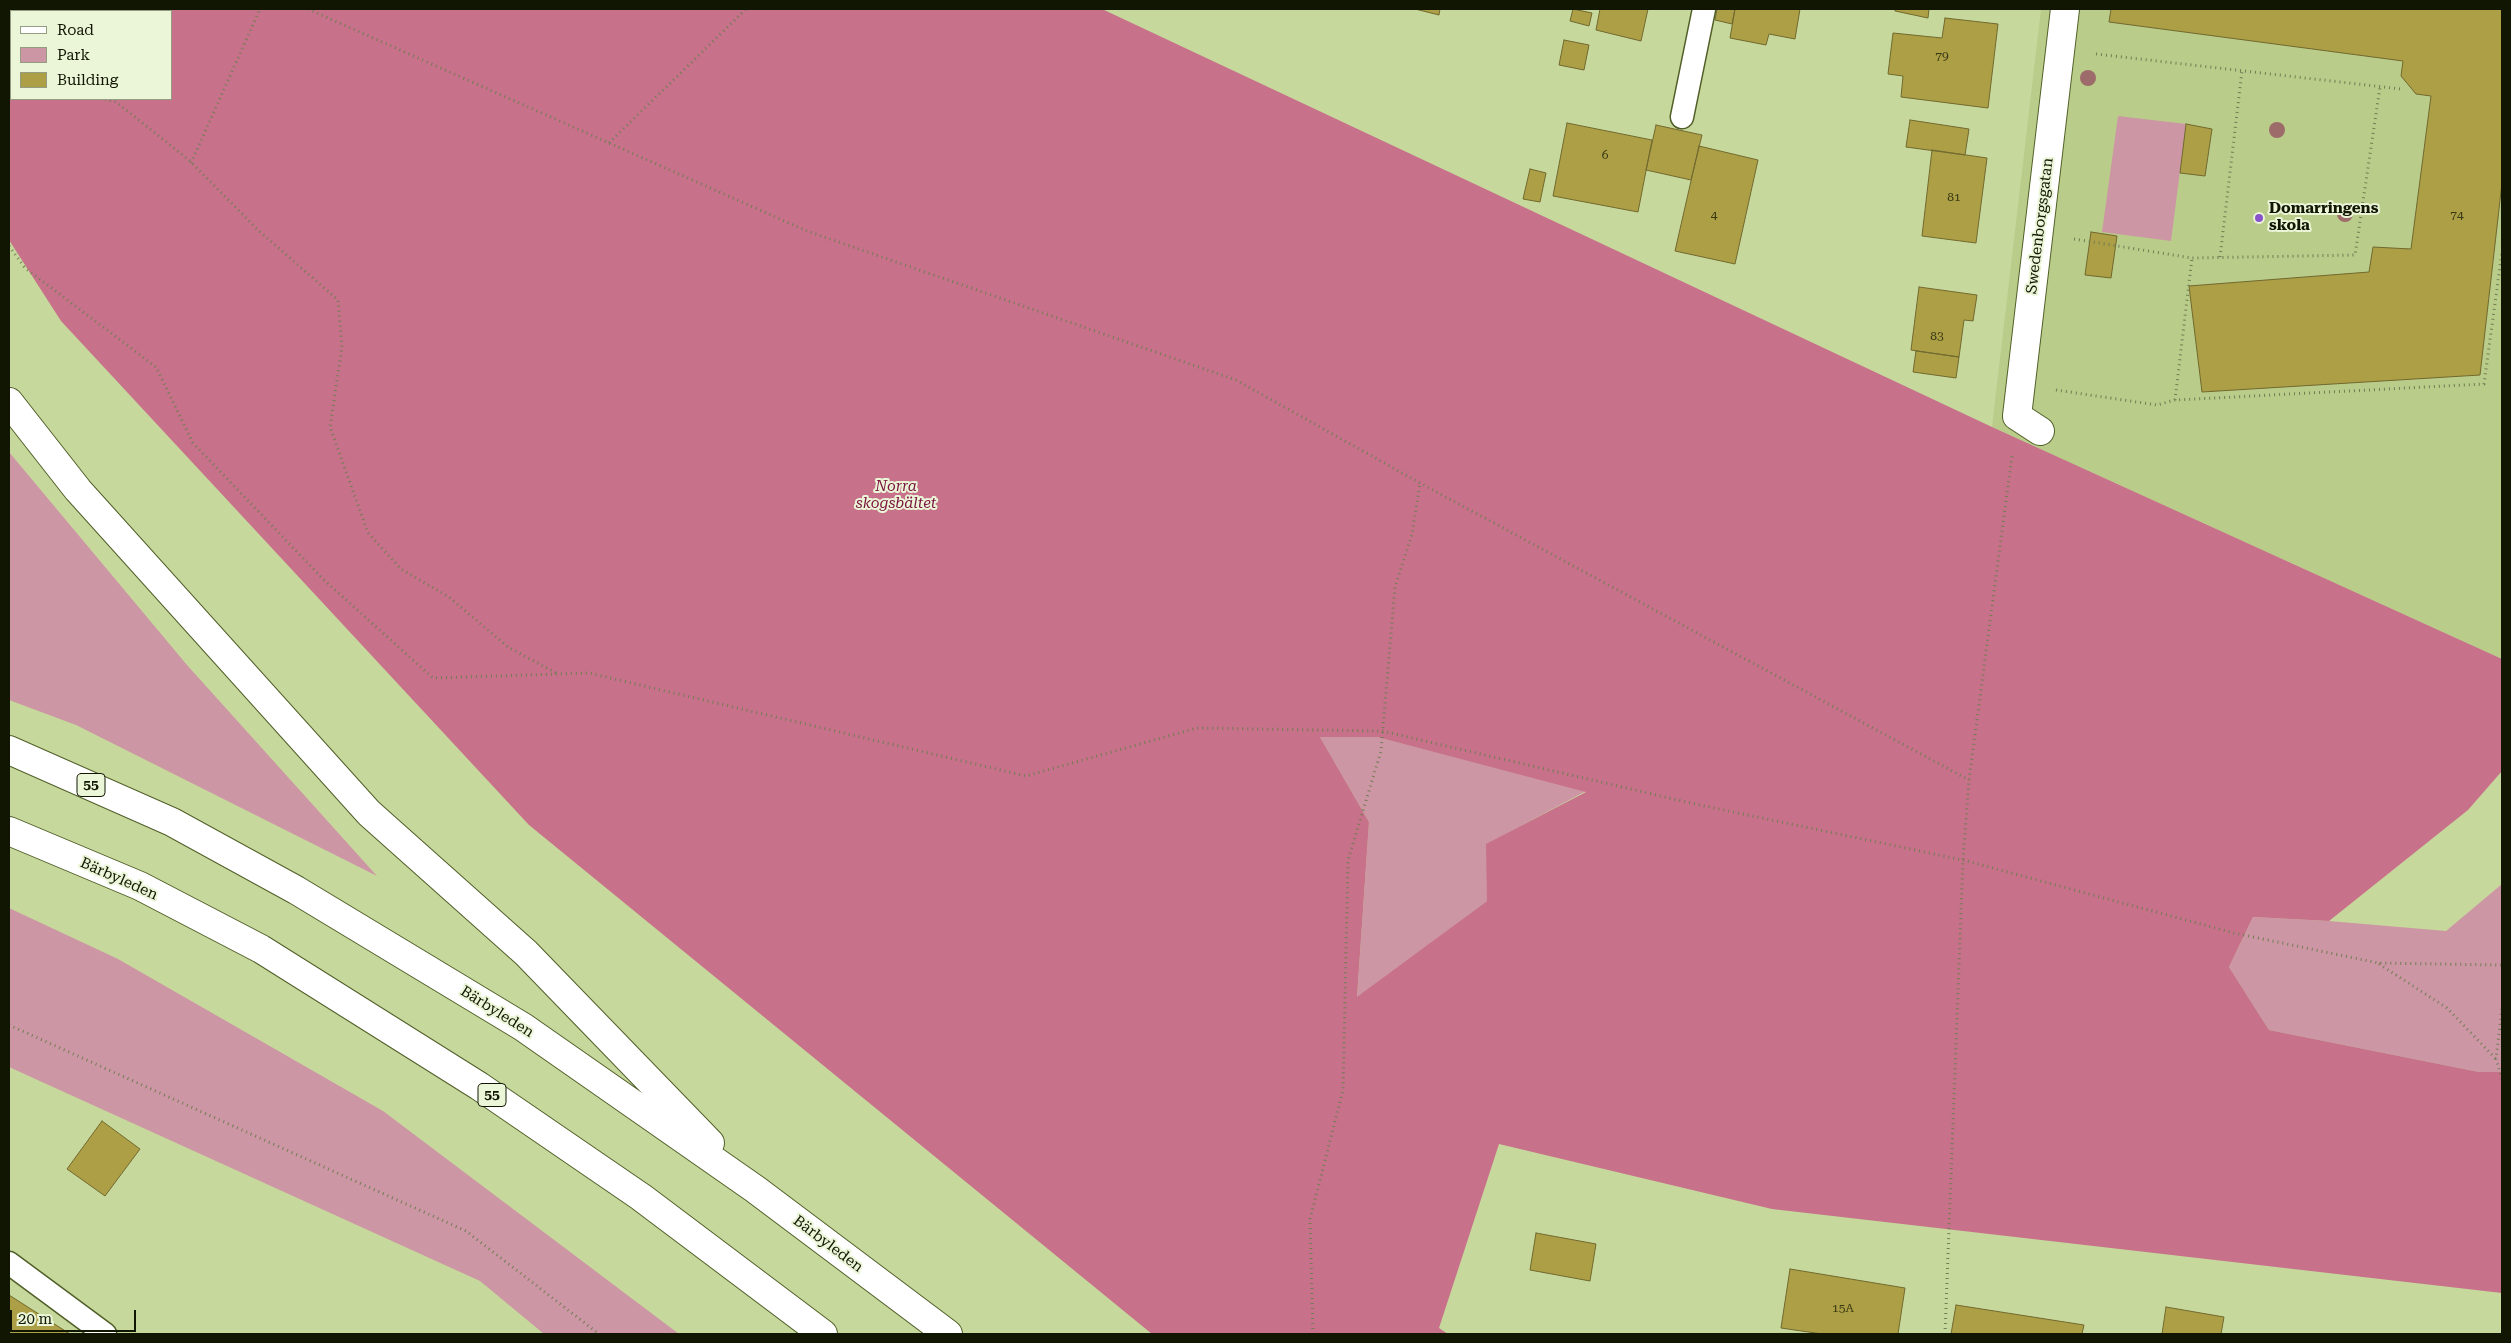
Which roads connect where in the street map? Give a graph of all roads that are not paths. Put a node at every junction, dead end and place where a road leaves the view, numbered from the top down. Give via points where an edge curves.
1 (1704, 9) edge
2 (2065, 9) edge
3 (1682, 118) dead end
4 (9, 402) edge
5 (2040, 431) dead end
6 (9, 750) edge
7 (9, 831) edge
8 (755, 1189) junction
9 (9, 1263) edge
10 (105, 1334) edge
11 (823, 1334) edge
12 (948, 1334) edge

1 - 3 lane
2 - 5 main road, Swedenborgsgatan via 2017,416
4 - 8 main road via 78,490 369,813 526,954
6 - 8 main road, Bärbyleden / 55 via 172,822 296,890 523,1027
7 - 11 main road, Bärbyleden / 55 via 140,886 261,949 544,1130
8 - 12 main road, Bärbyleden / 55
9 - 10 lane

